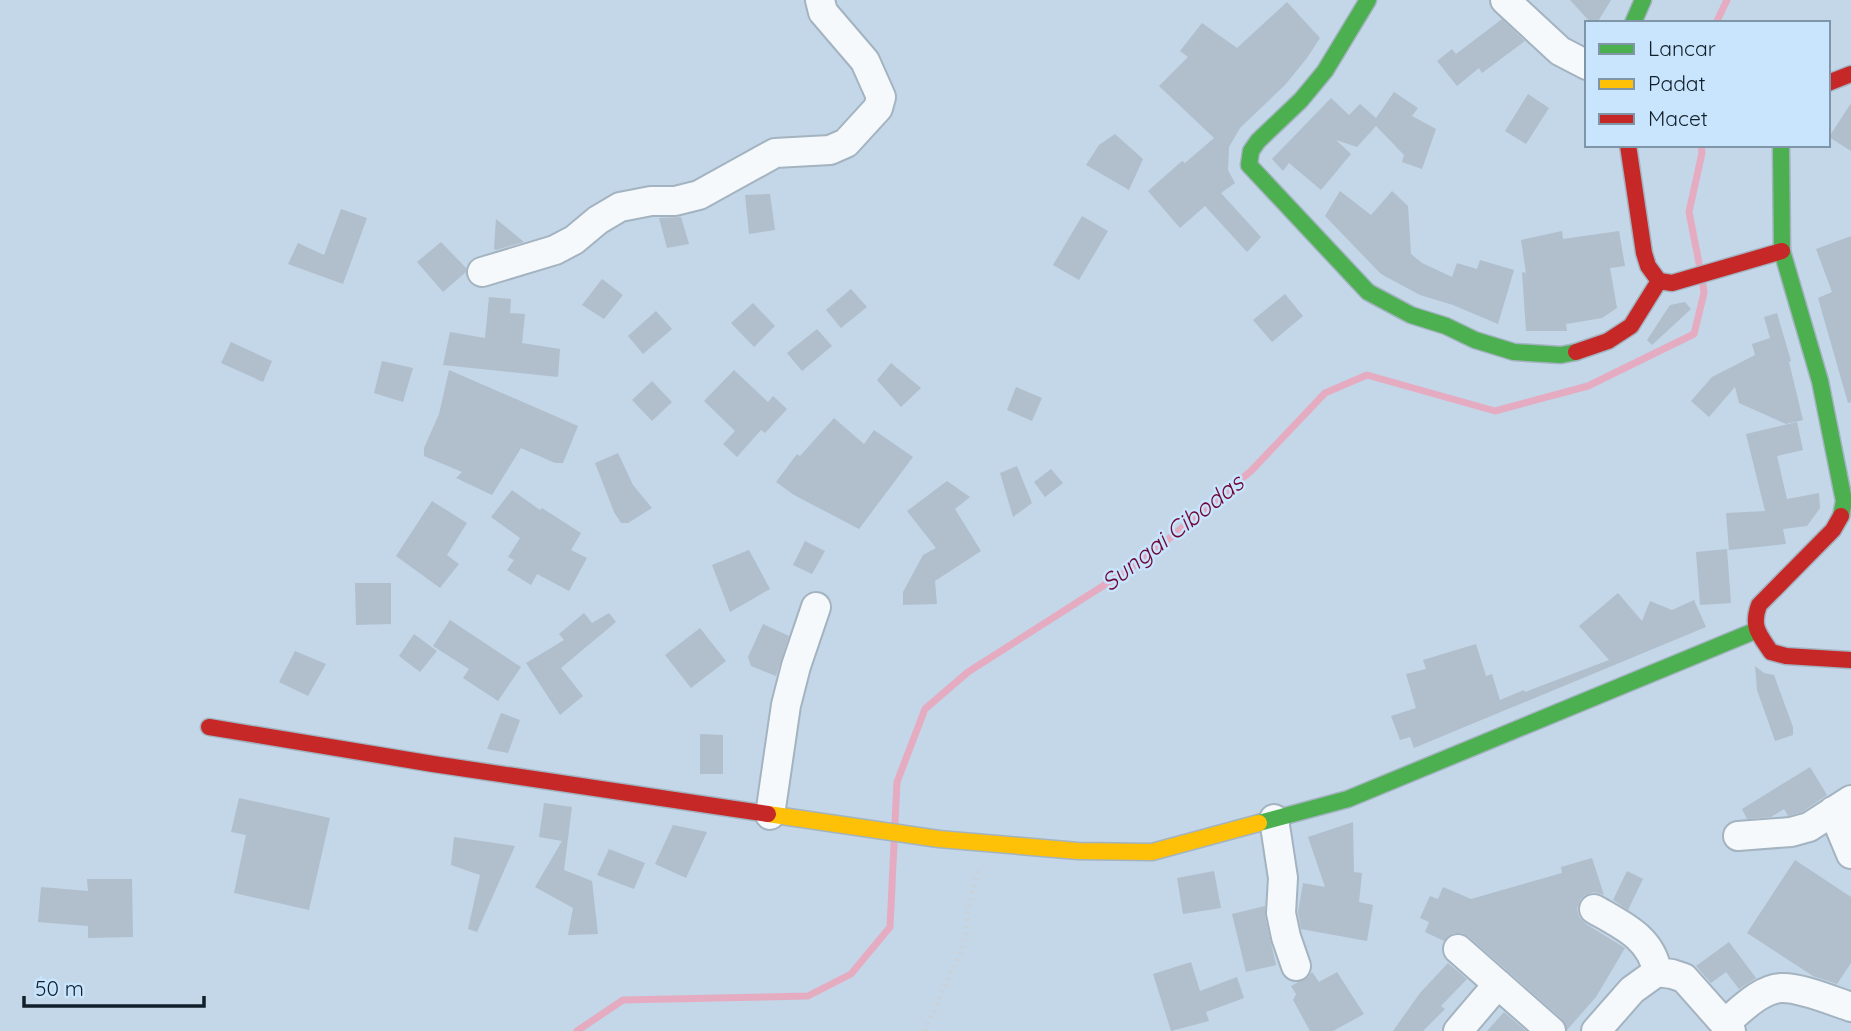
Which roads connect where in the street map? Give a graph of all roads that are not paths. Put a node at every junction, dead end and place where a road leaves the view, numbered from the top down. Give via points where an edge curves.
1 (820, 0) edge
2 (1368, 0) edge
3 (1504, 0) edge
4 (1643, 0) edge
5 (1634, 21) edge
6 (1585, 64) edge
7 (1851, 74) edge
8 (1830, 82) edge
9 (1628, 147) edge
10 (1781, 147) edge
11 (1782, 251) junction
12 (482, 272) dead end
13 (1659, 281) junction
14 (1844, 460) edge
15 (816, 607) dead end
16 (1757, 630) junction
17 (1851, 660) edge
18 (209, 727) dead end
19 (1842, 806) edge
20 (770, 815) junction
21 (1274, 819) junction
22 (1738, 836) dead end
23 (1851, 854) edge
24 (1594, 909) dead end
25 (1458, 949) dead end
26 (1296, 966) dead end
27 (1657, 972) junction
28 (1498, 984) junction
29 (1851, 1007) edge
30 (1728, 1027) edge
31 (1458, 1031) edge
32 (1551, 1031) edge
33 (1596, 1031) edge

1 - 12 street via 823,12 864,61 881,97 878,108 846,143 830,150 775,153 699,195 620,207 555,250
2 - 13 street via 1325,71 1251,151 1249,164 1368,292 1475,340 1514,352 1561,355 1585,350 1625,331
3 - 6 street via 1560,51
4 - 5 street
7 - 8 street
9 - 13 street via 1644,253
10 - 11 street
11 - 13 street via 1672,283
11 - 14 street
14 - 16 street via 1841,516 1833,530 1759,605 1754,619
15 - 20 street via 788,696
16 - 17 street via 1771,652
16 - 21 street via 1348,799
18 - 20 street
19 - 22 street via 1809,827
19 - 23 street
20 - 21 street via 939,839 1078,851 1153,852
21 - 26 street via 1283,878 1281,913
24 - 27 street via 1632,930 1655,956
25 - 28 street
27 - 30 street via 1684,978
27 - 33 street via 1632,990
28 - 31 street
28 - 32 street
29 - 30 street via 1780,988 1759,996

